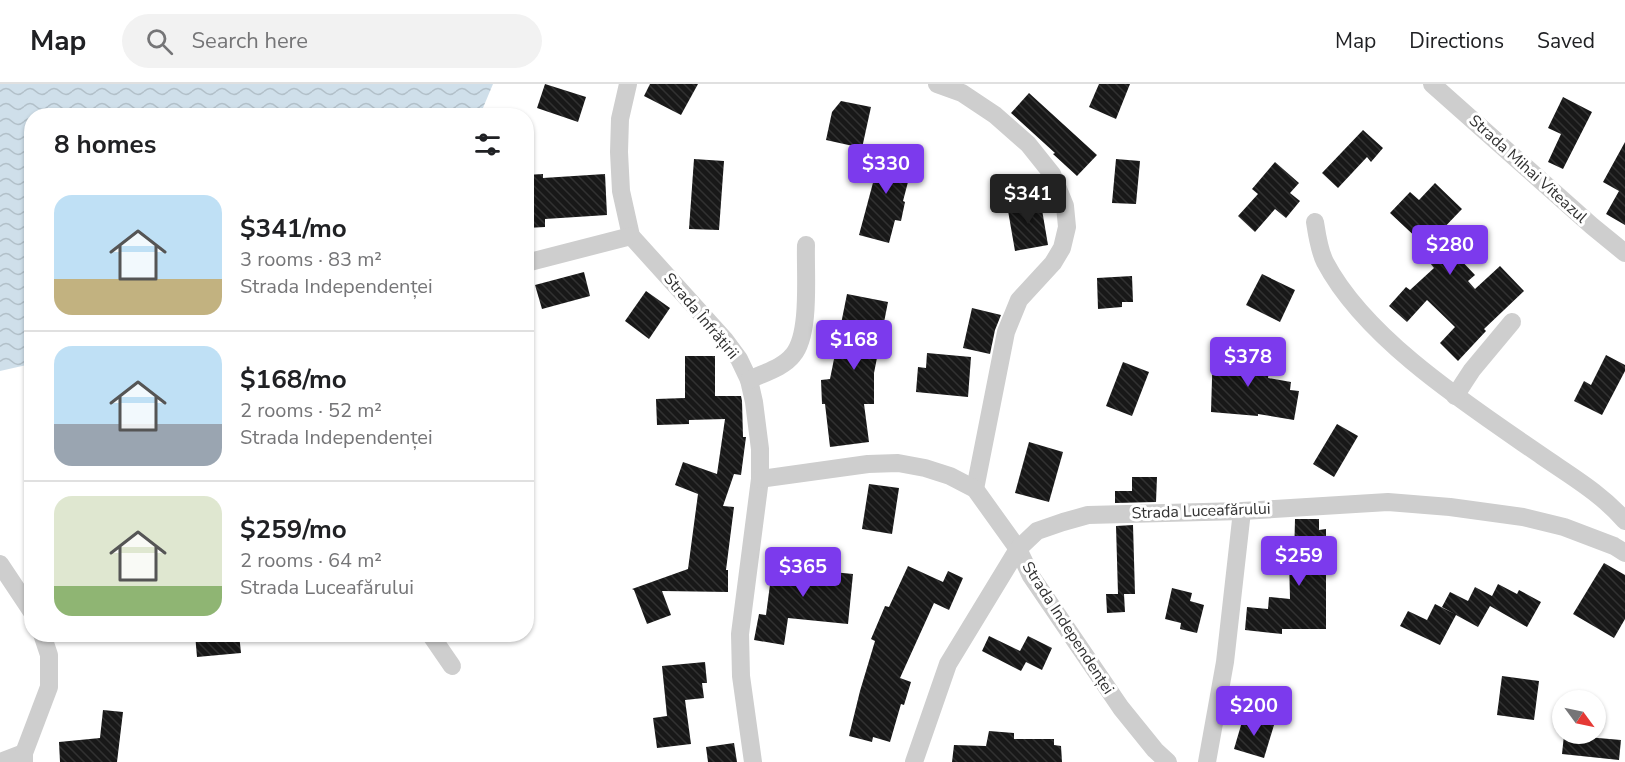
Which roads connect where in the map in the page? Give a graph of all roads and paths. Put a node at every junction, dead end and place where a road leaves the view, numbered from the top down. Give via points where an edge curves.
1 (628, 84) edge
2 (937, 84) edge
3 (979, 84) edge
4 (1432, 84) edge
5 (962, 93) junction
6 (1315, 222) dead end
7 (631, 236) junction
8 (806, 245) dead end
9 (1625, 253) edge
10 (534, 261) edge
11 (1512, 322) dead end
12 (749, 380) junction
13 (1455, 396) junction
14 (760, 479) junction
15 (975, 489) junction
16 (1242, 510) junction
17 (1625, 521) edge
18 (1018, 549) junction
19 (1625, 553) edge
20 (0, 564) edge
21 (24, 600) edge
22 (45, 642) edge
23 (436, 642) edge
24 (452, 666) dead end
25 (24, 757) edge
26 (0, 762) edge
27 (753, 762) edge
28 (914, 762) edge
29 (1168, 762) edge
30 (1207, 762) edge

1 - 7 street via 620,119 619,152 621,191
2 - 5 street
3 - 5 street
4 - 9 street, Strada Mihai Viteazul
5 - 15 street via 1011,128 1042,160 1065,206 1067,227 1062,248 1019,300 1006,332
6 - 13 street via 1325,261 1352,300 1380,332
7 - 10 street
7 - 12 street, Strada Înfrățirii via 725,340
8 - 12 street via 805,328 799,347 780,365
11 - 13 street
12 - 14 street, Strada Înfrățirii via 760,449
13 - 17 street via 1594,491
14 - 15 street, Strada Independenței via 898,463 950,476
14 - 27 street, Strada Înfrățirii via 740,634 741,676
15 - 18 street, Strada Independenței
16 - 18 street, Strada Luceafărului via 1088,515 1037,531
16 - 19 street, Strada Luceafărului via 1388,502 1450,507 1564,527
16 - 30 street via 1225,662
18 - 28 street, Strada Luceafărului via 948,664
18 - 29 street, Strada Independenței via 1031,576 1121,708
20 - 21 street
22 - 25 street via 49,655 49,687
23 - 24 street
25 - 26 street

